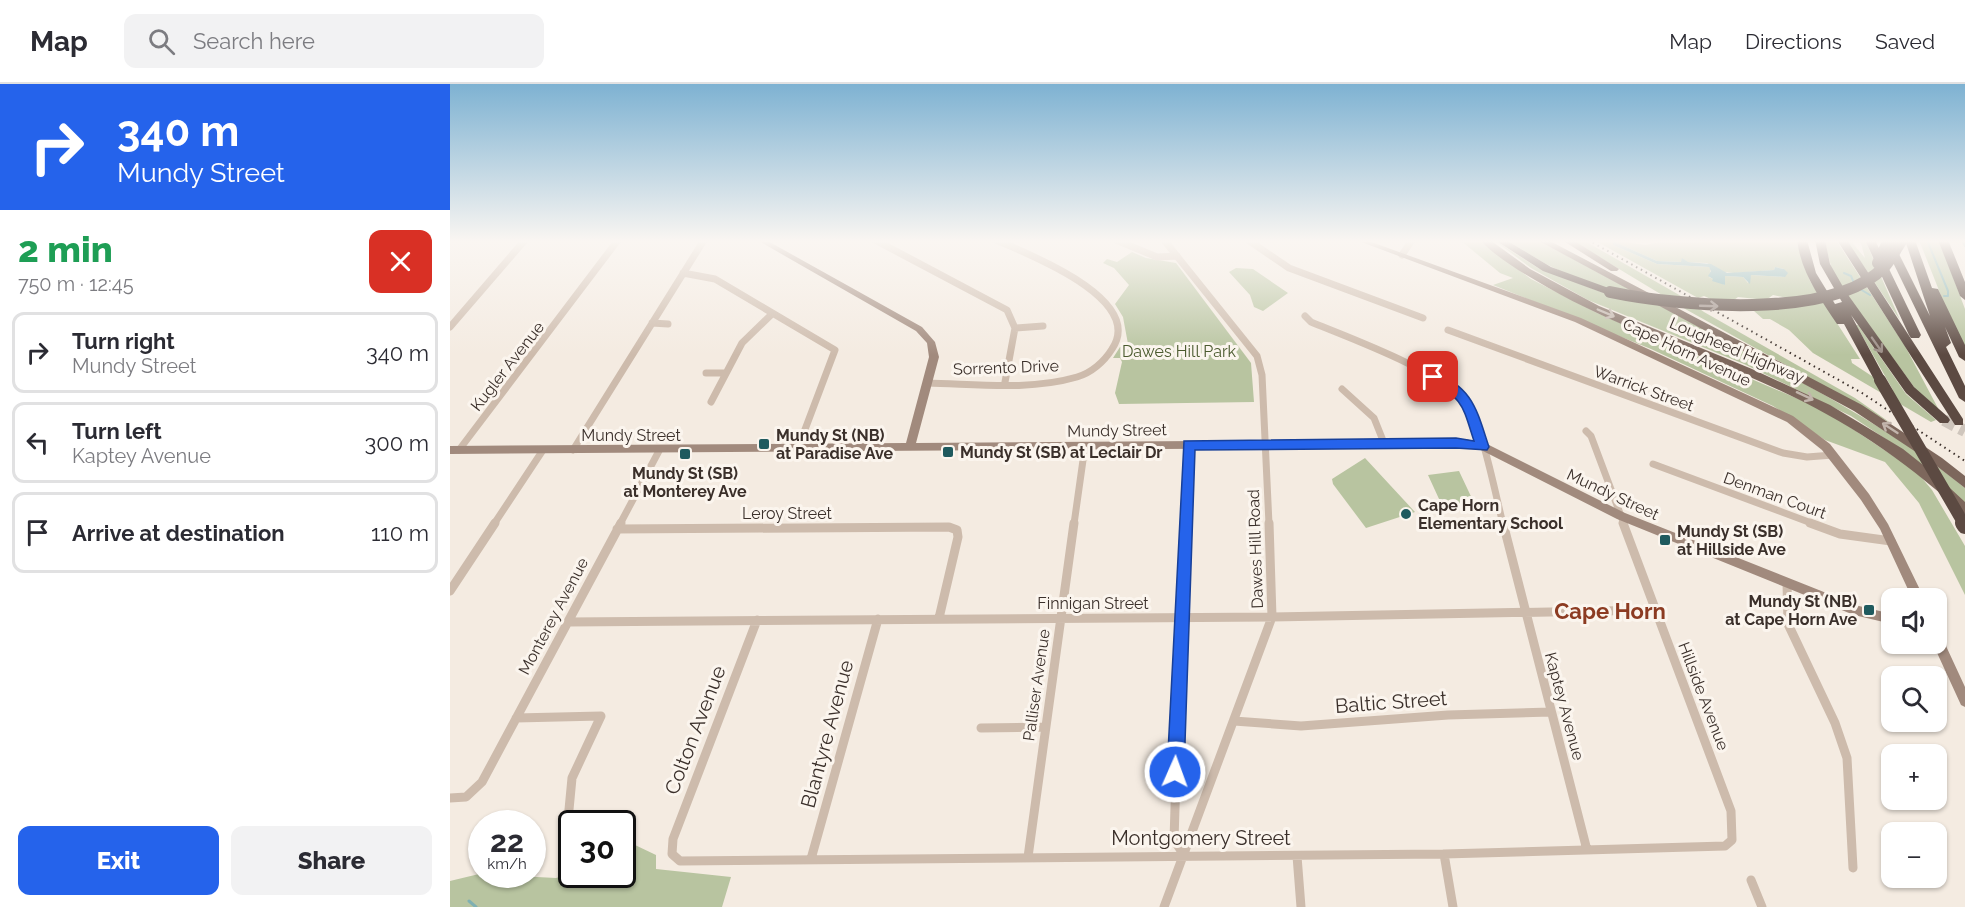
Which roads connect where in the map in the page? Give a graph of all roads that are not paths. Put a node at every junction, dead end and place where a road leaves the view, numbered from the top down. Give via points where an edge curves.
1 (490, 278) edge
2 (588, 278) edge
3 (680, 278) edge
4 (712, 278) edge
5 (829, 278) edge
6 (950, 278) edge
7 (1076, 278) edge
8 (1195, 278) edge
9 (1319, 278) edge
10 (1465, 278) edge
11 (1539, 278) edge
12 (1572, 278) edge
13 (1614, 278) edge
14 (1631, 278) edge
15 (1814, 278) edge
16 (1826, 278) edge
17 (1832, 278) edge
18 (1859, 278) edge
19 (1864, 278) edge
20 (1867, 278) edge
21 (1888, 278) edge
22 (1907, 278) edge
23 (1923, 278) edge
24 (1929, 278) edge
25 (1958, 278) edge
26 (1848, 287) junction
27 (1965, 296) edge
28 (772, 314) junction
29 (1305, 316) dead end
30 (1423, 318) dead end
31 (453, 320) edge
32 (652, 323) junction
33 (668, 324) dead end
34 (1043, 326) dead end
35 (450, 327) edge
36 (1015, 328) junction
37 (1448, 330) dead end
38 (1754, 353) junction
39 (1965, 357) edge
40 (1869, 359) junction
41 (706, 373) dead end
42 (725, 373) junction
43 (1005, 382) junction
44 (927, 383) junction
45 (1342, 389) dead end
46 (1962, 393) edge
47 (711, 402) dead end
48 (1944, 420) tunnel mouth
49 (1962, 428) edge
50 (1586, 431) dead end
51 (1384, 443) junction
52 (1266, 444) junction
53 (1188, 445) junction
54 (1085, 446) junction
55 (1483, 447) junction
56 (798, 448) junction
57 (910, 448) junction
58 (660, 449) junction
59 (454, 450) edge
60 (543, 450) junction
61 (573, 450) junction
62 (1833, 455) junction
63 (1653, 464) dead end
64 (1965, 483) edge
65 (1965, 509) edge
66 (1621, 516) junction
67 (1965, 526) edge
68 (617, 529) junction
69 (1891, 541) junction
70 (1786, 583) junction
71 (1913, 588) edge
72 (450, 591) edge
73 (1655, 610) junction
74 (1525, 613) junction
75 (1180, 617) junction
76 (1272, 617) junction
77 (1881, 617) edge
78 (939, 618) junction
79 (1060, 618) junction
80 (878, 619) junction
81 (757, 620) junction
82 (568, 622) junction
83 (1944, 654) edge
84 (1965, 701) edge
85 (1551, 712) junction
86 (516, 718) junction
87 (1234, 721) junction
88 (1045, 727) junction
89 (981, 728) dead end
90 (450, 798) edge
91 (569, 810) edge
92 (1732, 840) joint
93 (1587, 850) junction
94 (672, 854) joint
95 (1444, 854) junction
96 (1184, 855) junction
97 (1297, 856) junction
98 (1028, 857) junction
99 (811, 859) junction
100 (1853, 868) dead end
101 (1751, 880) dead end
102 (1164, 907) edge
103 (1301, 907) edge
104 (1453, 907) edge
105 (1762, 907) edge

1 - 31 street
2 - 59 street, Kugler Avenue
3 - 32 street
4 - 28 street
5 - 44 street via 922,331 934,352
6 - 36 street via 998,303 1011,315
7 - 43 street, Sorrento Drive via 1114,315 1118,330 1110,353 1080,376 1050,382
8 - 52 street, Dawes Hill Road via 1257,356 1262,375
9 - 30 street
10 - 62 street, Cape Horn Avenue via 1578,320 1739,394 1790,419
11 -> 65 main road, Lougheed Highway via 1576,300 1781,385 1843,415 1914,462
12 -> 26 highway, bridge via 1610,292 1672,304 1738,307 1798,301
13 - 38 main road, Lougheed Highway
14 - 38 main road
15 - 40 highway
16 - 40 highway
17 -> 48 highway via 1910,390
18 - 26 highway, bridge
19 - 26 highway, bridge
20 - 49 highway
21 - 49 highway
22 - 46 highway
23 - 46 highway via 1959,375
24 - 39 highway
25 - 27 highway
28 - 42 street via 745,336
28 - 56 street via 835,350
29 - 55 street, Kaptey Avenue via 1455,389 1470,407
31 - 35 street
32 - 33 street
32 - 61 street
34 - 36 street
36 - 43 street
37 - 62 street, Warrick Street via 1783,453 1807,457
64 -> 38 main road, Lougheed Highway via 1882,423
40 - 67 highway, bridge
41 - 42 street
42 - 47 street
43 - 44 street, Sorrento Drive
44 - 57 street
45 - 51 street via 1374,418
50 - 66 street, Hillside Avenue
51 - 52 street, Mundy Street
51 - 55 street, Mundy Street
52 - 53 street, Mundy Street
52 - 76 street, Dawes Hill Road
53 - 54 street, Mundy Street
53 - 75 street
54 - 57 street, Mundy Street
54 - 79 street, Palliser Avenue
55 - 66 street, Mundy Street
55 - 74 street, Kaptey Avenue
56 - 57 street, Mundy Street
56 - 58 street, Mundy Street
58 - 61 street, Mundy Street
58 - 68 street, Monterey Avenue
59 - 60 street, Mundy Street
60 - 61 street, Mundy Street
60 - 72 street
62 - 69 street, Cape Horn Avenue
63 - 69 street, Denman Court via 1840,534
66 - 70 street, Mundy Street
66 - 73 street, Hillside Avenue
68 - 78 street, Leroy Street via 957,530
68 - 82 street, Monterey Avenue
69 - 71 street, Cape Horn Avenue
70 - 77 street, Mundy Street via 1863,614
70 - 100 street via 1788,624 1835,723 1847,758 1851,776
73 - 74 street, Finnigan Street
73 - 92 street, Hillside Avenue via 1731,811
74 - 76 street, Finnigan Street
74 - 85 street, Kaptey Avenue
75 - 76 street, Finnigan Street
75 - 79 street, Finnigan Street
75 - 96 street via 1174,840
76 - 87 street, Dawes Hill Road
78 - 79 street, Finnigan Street
78 - 80 street, Finnigan Street
79 - 88 street, Palliser Avenue
80 - 81 street, Finnigan Street
80 - 99 street, Blantyre Avenue
81 - 82 street, Finnigan Street
81 - 94 street, Colton Avenue via 673,839
82 - 86 street, Monterey Avenue
83 - 84 street
85 - 87 street, Baltic Street via 1425,716 1351,724 1258,725
85 - 93 street, Kaptey Avenue
86 - 90 street, Monterey Avenue via 482,782 470,795
86 - 91 street via 601,716 572,778
87 - 96 street, Dawes Hill Road
88 - 89 street
88 - 98 street, Palliser Avenue
92 - 93 street, Montgomery Street via 1718,847
93 - 95 street, Montgomery Street
94 - 99 street, Montgomery Street via 686,862
95 - 97 street, Montgomery Street
95 - 104 street
96 - 97 street, Montgomery Street
96 - 98 street, Montgomery Street
96 - 102 street, Dawes Hill Road
97 - 103 street
98 - 99 street, Montgomery Street
101 - 105 street

